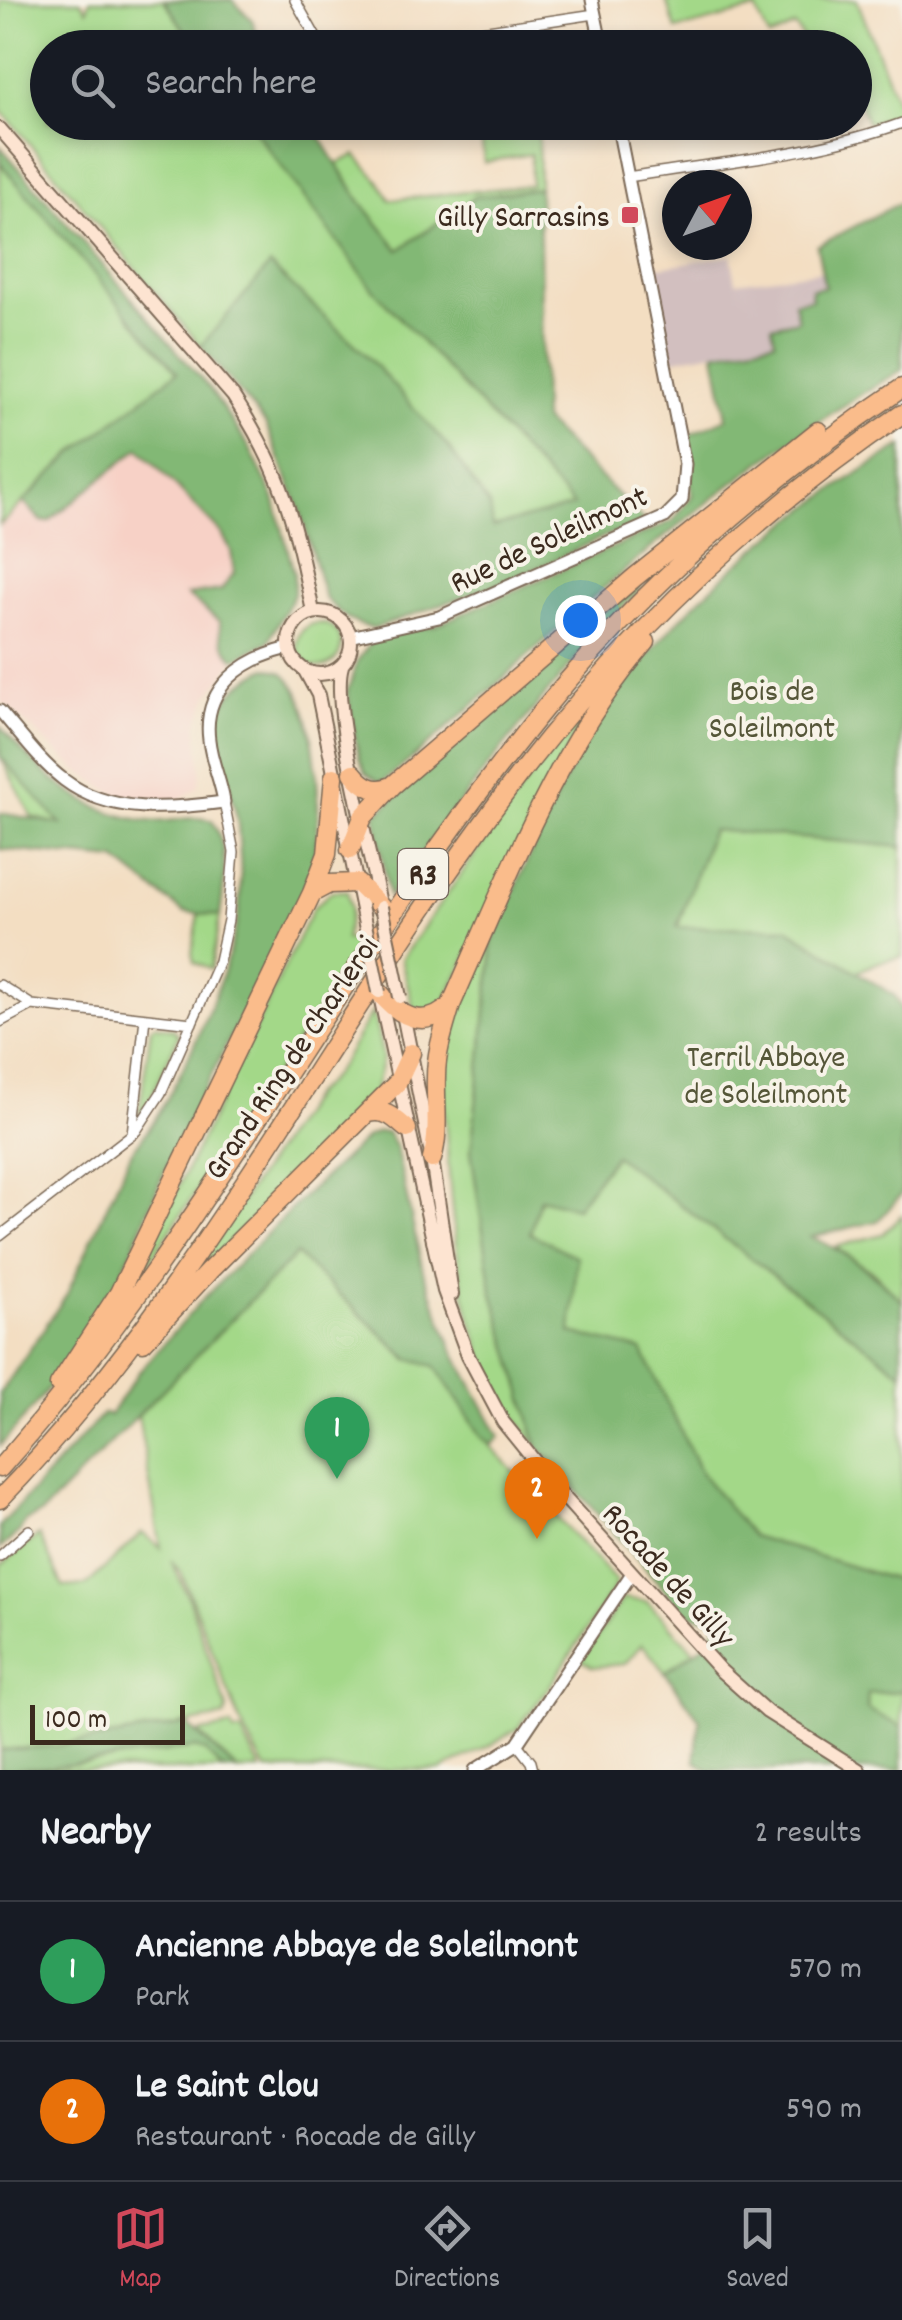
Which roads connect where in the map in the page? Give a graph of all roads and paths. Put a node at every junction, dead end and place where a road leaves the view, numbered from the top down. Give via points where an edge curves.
1 (294, 0) edge
2 (592, 0) edge
3 (595, 14) junction
4 (312, 30) edge
5 (488, 30) edge
6 (598, 30) edge
7 (902, 123) edge
8 (0, 129) edge
9 (872, 132) edge
10 (621, 140) edge
11 (838, 140) edge
12 (628, 177) junction
13 (902, 387) edge
14 (902, 414) edge
15 (669, 604) junction
16 (313, 612) junction
17 (350, 637) junction
18 (289, 648) junction
19 (342, 666) junction
20 (305, 671) junction
21 (0, 711) edge
22 (344, 775) junction
23 (392, 786) junction
24 (224, 802) junction
25 (363, 816) junction
26 (350, 850) junction
27 (312, 893) junction
28 (369, 894) junction
29 (0, 985) edge
30 (32, 1005) junction
31 (392, 1005) junction
32 (451, 1005) junction
33 (145, 1018) junction
34 (0, 1022) edge
35 (192, 1024) junction
36 (411, 1054) junction
37 (397, 1084) junction
38 (368, 1113) junction
39 (407, 1129) junction
40 (132, 1134) junction
41 (432, 1158) junction
42 (0, 1236) edge
43 (455, 1322) junction
44 (118, 1360) junction
45 (28, 1436) junction
46 (0, 1468) edge
47 (0, 1499) edge
48 (29, 1530) dead end
49 (0, 1556) edge
50 (632, 1573) junction
51 (517, 1744) junction
52 (475, 1770) edge
53 (533, 1770) edge
54 (858, 1770) edge

1 - 4 street
2 - 3 street
3 - 5 street
3 - 6 street
7 - 9 street
8 - 16 main road via 252,424 292,514
10 - 12 street, Rue de Soleilmont
11 - 12 street
12 - 17 street, Rue de Soleilmont via 685,464 682,500 666,518 440,617
13 - 23 highway via 868,399 766,469
13 - 45 highway, Grand Ring de Charleroi / R3 via 712,532 545,707 409,894 147,1284
14 - 15 highway, Grand Ring de Charleroi / R3 via 788,496
15 - 32 highway via 658,629 574,742
15 - 44 highway, Grand Ring de Charleroi / R3 via 564,720 485,822
16 - 17 main road via 337,617
16 - 18 main road via 292,629
17 - 19 main road
18 - 20 main road
18 - 24 street via 243,665 216,695 209,742
19 - 20 main road via 318,675
19 - 22 main road
20 - 22 main road via 316,686
21 - 24 street via 65,781 98,799 132,806
22 - 23 highway via 370,788
22 - 25 main road
22 - 26 main road
22 - 27 highway
23 - 25 highway
24 - 35 street via 234,852 228,920
25 - 26 highway
25 - 28 main road
26 - 28 main road
27 - 28 highway via 329,884
27 - 45 highway via 119,1293
28 - 31 main road, bridge
28 - 31 main road, bridge
29 - 30 street
30 - 33 street
30 - 34 street
31 - 32 highway via 421,1019 438,1017
31 - 36 main road
31 - 37 main road
32 - 41 highway via 440,1038
33 - 35 street
33 - 40 street
35 - 40 street via 161,1093
36 - 37 highway
36 - 41 main road
37 - 38 highway
37 - 39 main road
38 - 39 highway via 380,1110
38 - 44 highway via 144,1342
39 - 43 main road via 434,1259
40 - 42 street
41 - 43 main road
43 - 50 main road, Rocade de Gilly via 503,1422
44 - 47 highway, Grand Ring de Charleroi / R3
45 - 46 highway, Grand Ring de Charleroi / R3
48 - 49 street
50 - 51 street
50 - 54 main road, Rocade de Gilly via 744,1693
51 - 52 street
51 - 53 street

